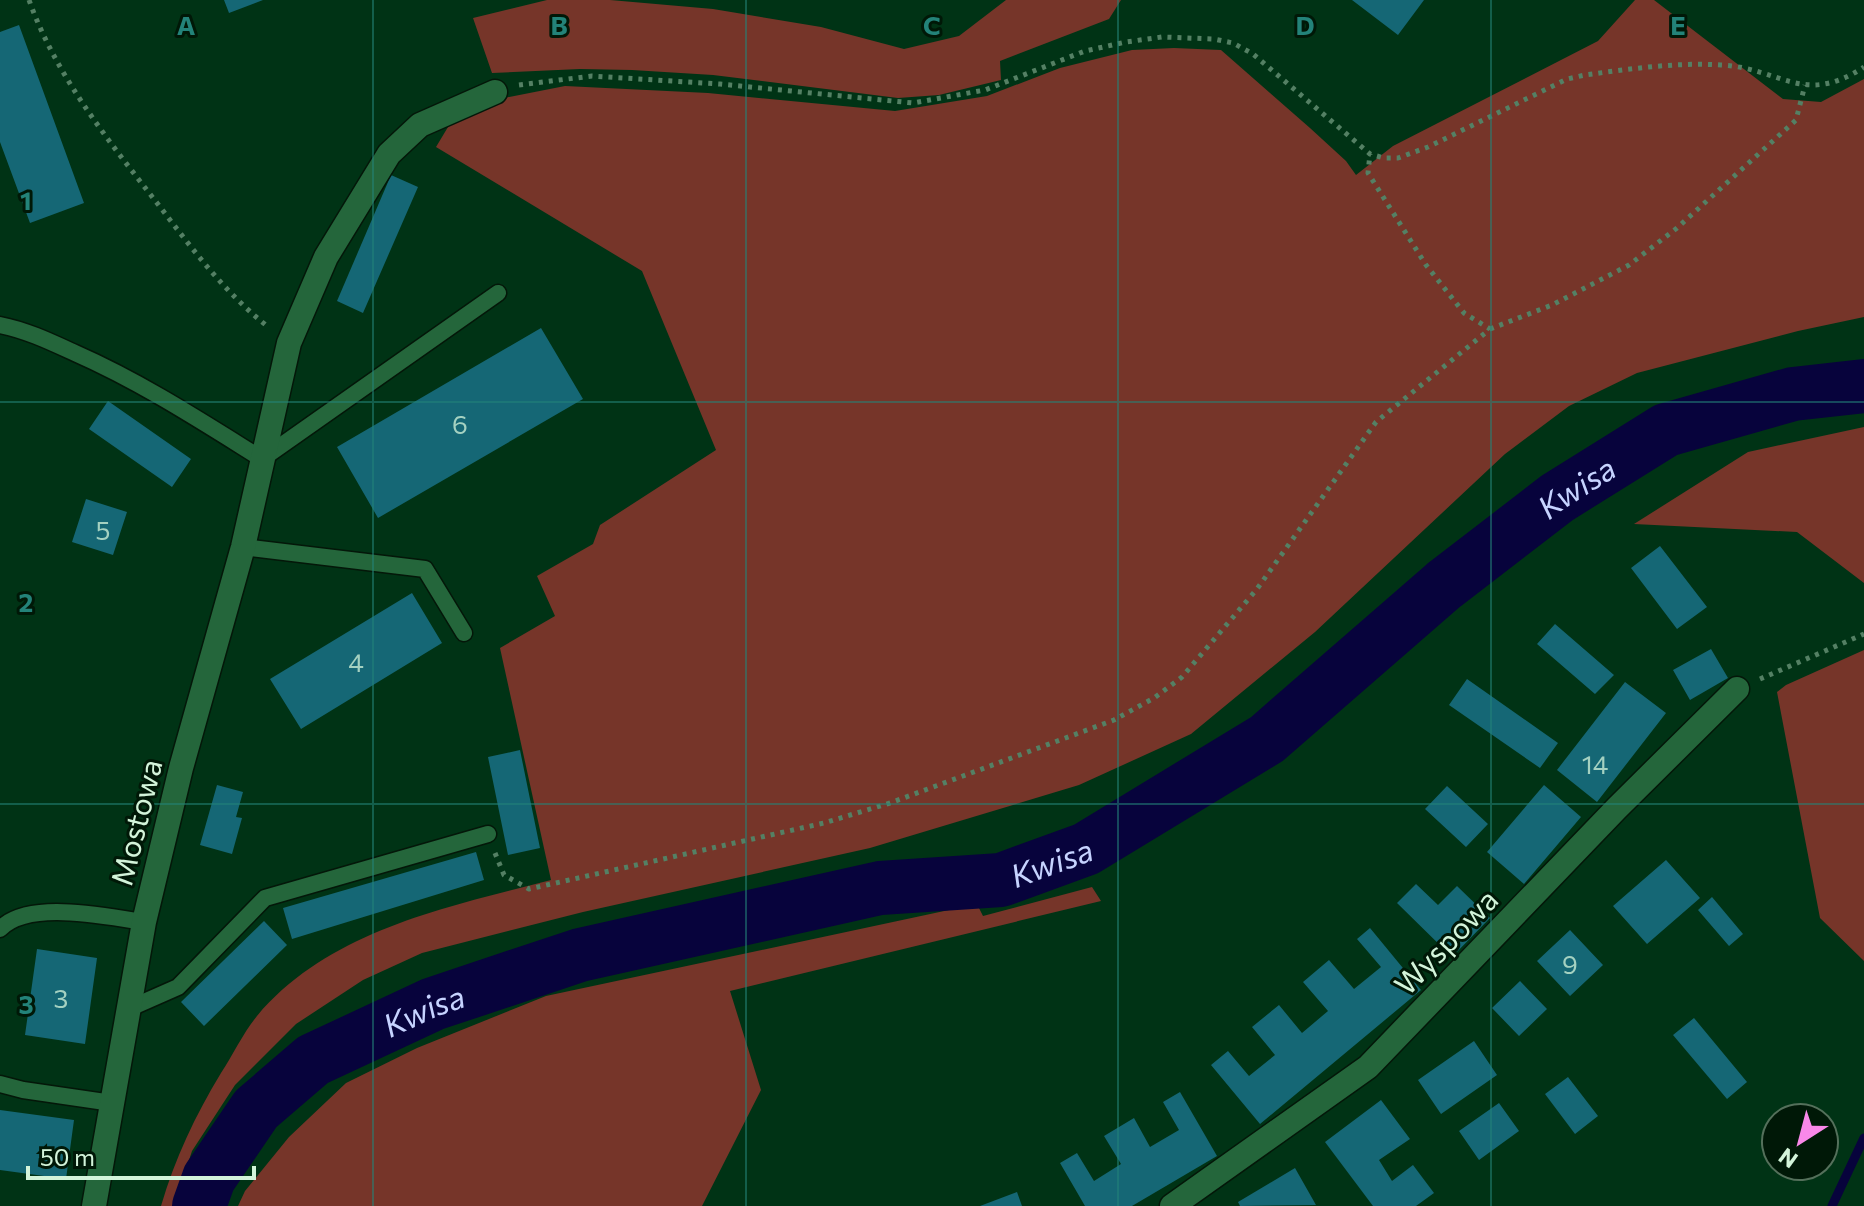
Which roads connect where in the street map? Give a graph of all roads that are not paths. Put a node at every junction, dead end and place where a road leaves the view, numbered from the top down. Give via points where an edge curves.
1 (495, 92) road end
2 (498, 293) dead end
3 (3, 326) edge
4 (262, 459) junction
5 (243, 547) junction
6 (464, 633) dead end
7 (1737, 689) road end
8 (488, 834) road end
9 (144, 922) junction
10 (0, 929) edge
11 (128, 1009) junction
12 (0, 1084) edge
13 (112, 1103) junction
14 (94, 1206) edge
15 (1172, 1206) edge

1 - 4 street, Mostowa via 420,125 389,154 326,257 289,343
2 - 4 lane
3 - 4 lane via 99,364
4 - 5 street, Mostowa
5 - 6 lane via 425,569
5 - 9 street, Mostowa
7 - 15 street, Wyspowa via 1368,1067
8 - 11 lane via 265,898 178,987
9 - 10 lane via 45,913 17,917
9 - 11 street, Mostowa
11 - 13 street, Mostowa
12 - 13 lane
13 - 14 street, Mostowa

